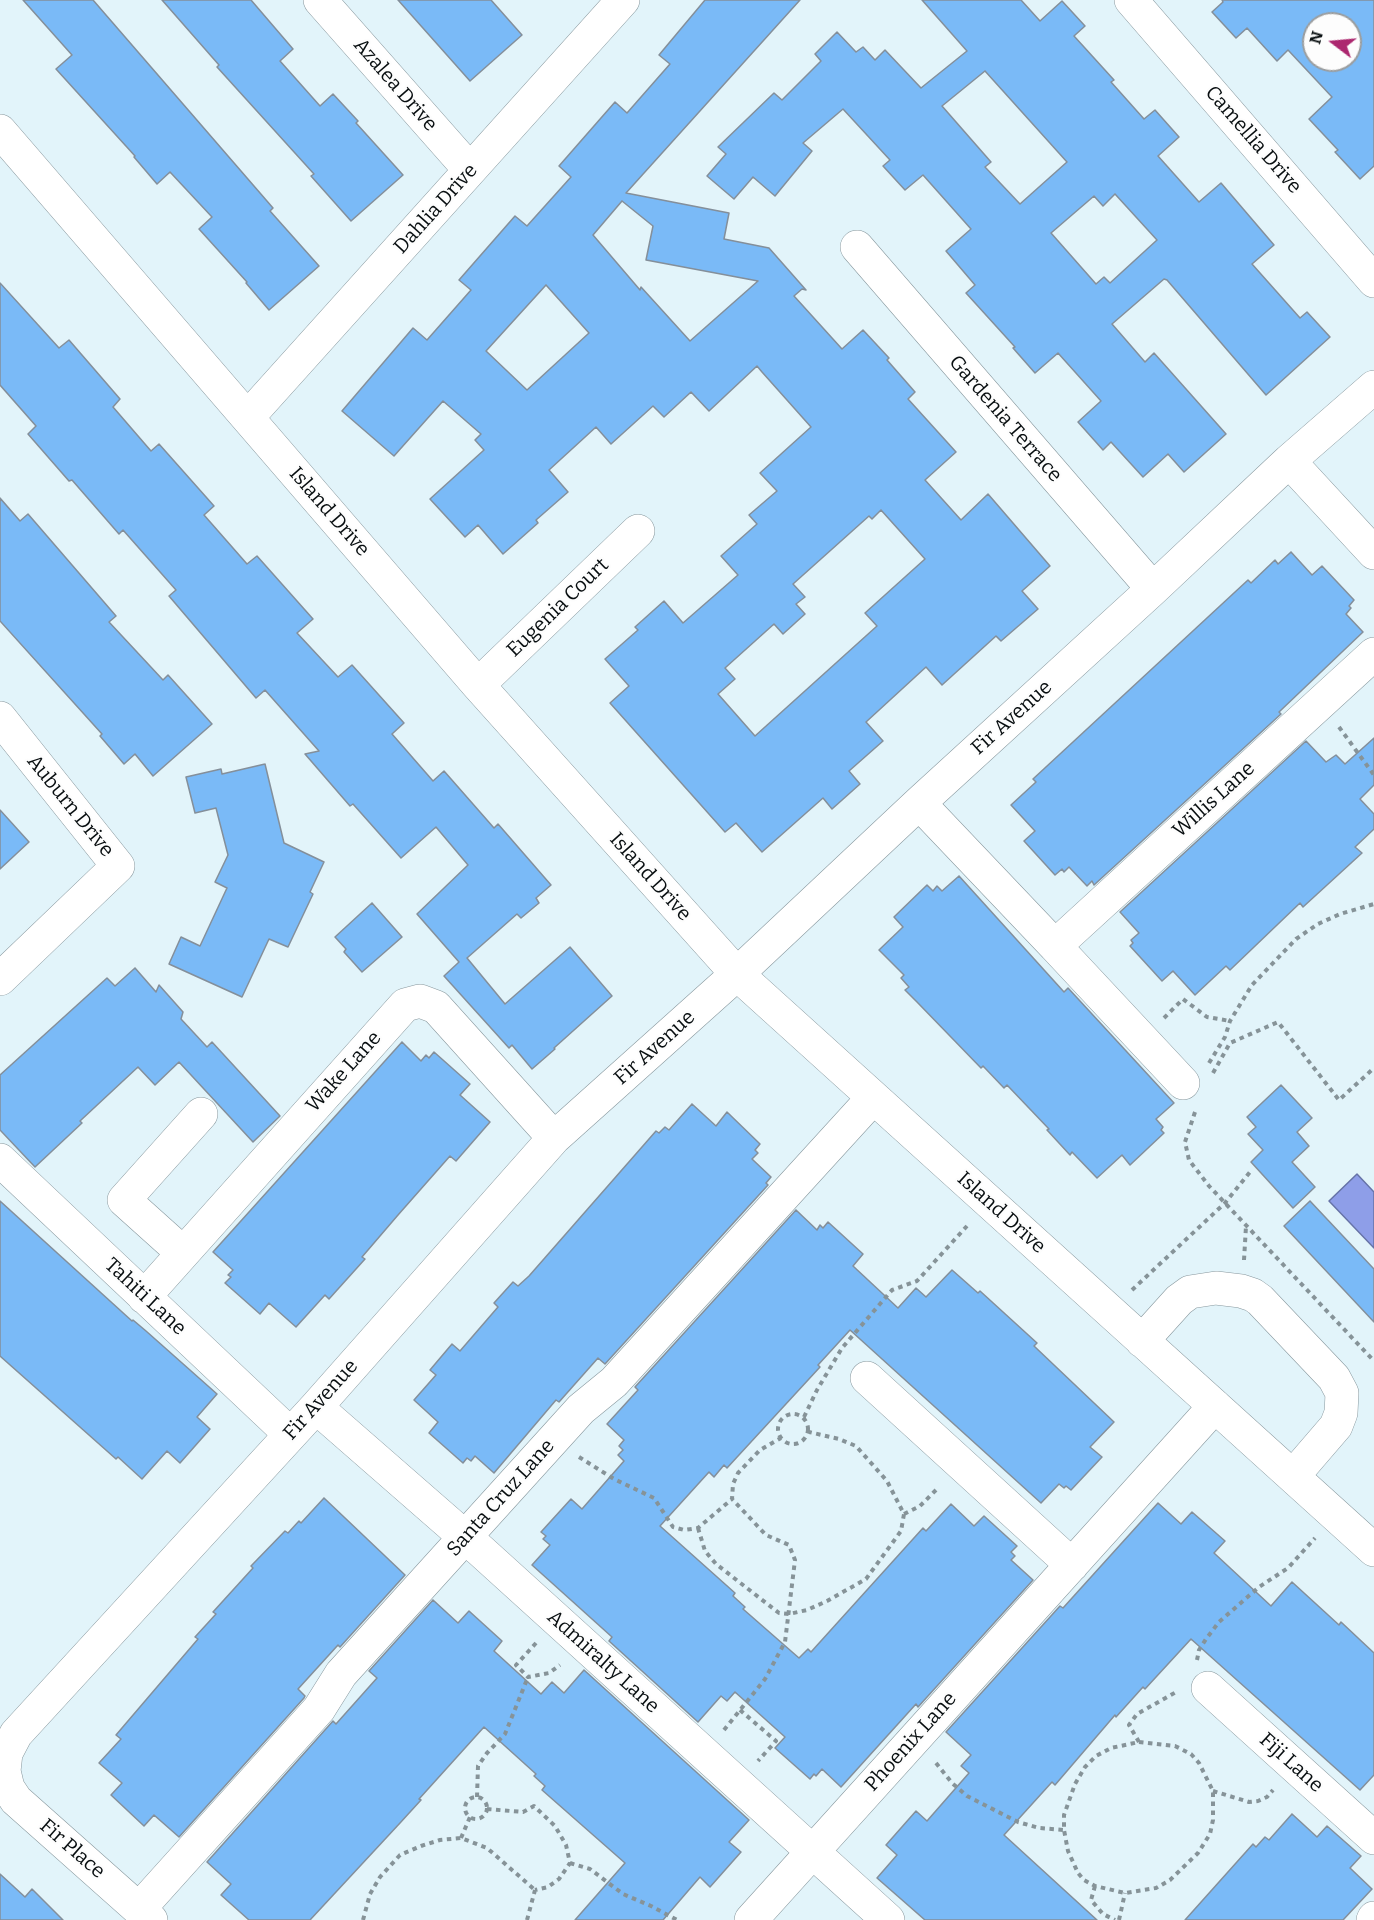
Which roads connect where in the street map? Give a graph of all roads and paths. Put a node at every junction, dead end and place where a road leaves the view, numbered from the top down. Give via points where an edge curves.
1 (320, 0) edge
2 (623, 0) edge
3 (1131, 0) edge
4 (0, 131) edge
5 (470, 170) junction
6 (857, 247) dead end
7 (1374, 280) edge
8 (1374, 387) edge
9 (248, 417) junction
10 (1289, 461) junction
11 (638, 531) dead end
12 (1374, 553) edge
13 (1153, 589) junction
14 (1374, 654) edge
15 (478, 685) junction
16 (1325, 699) junction
17 (0, 718) edge
18 (1374, 775) edge
19 (919, 803) junction
20 (1374, 904) edge
21 (1055, 946) junction
22 (737, 974) junction
23 (0, 979) edge
24 (1230, 1020) junction
25 (1142, 1040) junction
26 (1374, 1068) edge
27 (1196, 1090) junction
28 (873, 1098) junction
29 (201, 1114) dead end
30 (554, 1138) junction
31 (0, 1160) edge
32 (1250, 1172) dead end
33 (987, 1200) junction
34 (1226, 1203) junction
35 (183, 1253) junction
36 (144, 1297) junction
37 (1110, 1312) junction
38 (1143, 1341) junction
39 (1374, 1361) edge
40 (867, 1378) dead end
41 (1215, 1406) junction
42 (316, 1407) junction
43 (804, 1417) junction
44 (809, 1432) junction
45 (290, 1434) junction
46 (555, 1438) junction
47 (781, 1438) junction
48 (961, 1463) junction
49 (1293, 1476) junction
50 (732, 1499) junction
51 (904, 1514) junction
52 (1336, 1515) junction
53 (698, 1528) junction
54 (465, 1537) junction
55 (1374, 1550) edge
56 (1072, 1565) junction
57 (789, 1614) junction
58 (528, 1677) dead end
59 (1196, 1678) junction
60 (740, 1710) junction
61 (914, 1739) junction
62 (1139, 1743) junction
63 (704, 1754) junction
64 (1294, 1765) junction
65 (737, 1784) junction
66 (1213, 1791) junction
67 (7, 1795) edge
68 (477, 1797) junction
69 (487, 1809) junction
70 (470, 1817) junction
71 (1064, 1830) junction
72 (461, 1838) junction
73 (1374, 1838) edge
74 (812, 1852) junction
75 (570, 1863) junction
76 (1095, 1886) junction
77 (535, 1890) junction
78 (1125, 1893) junction
79 (145, 1914) edge
80 (363, 1920) edge
81 (527, 1920) edge
82 (677, 1920) edge
83 (751, 1920) edge
84 (888, 1920) edge
85 (1117, 1920) edge

1 - 5 street, Azalea Drive
2 - 5 street, Dahlia Drive
3 - 7 street, Camellia Drive
4 - 9 street, Island Drive
5 - 9 street, Dahlia Drive
6 - 13 street, Gardenia Terrace
8 - 10 street, Fir Avenue
9 - 15 street, Island Drive
10 - 12 street
10 - 13 street, Fir Avenue
11 - 15 street, Eugenia Court
13 - 19 street, Fir Avenue
14 - 16 street, Willis Lane
15 - 22 street, Island Drive
16 - 18 path via 1337,724
16 - 21 street, Willis Lane
17 - 23 street, Auburn Drive via 118,866
19 - 21 street
19 - 22 street, Fir Avenue
20 - 24 path via 1340,914 1296,939 1252,985
21 - 25 street
22 - 28 street, Island Drive
22 - 30 street, Fir Avenue
24 - 25 path via 1207,1017 1183,999
24 - 27 path
25 - 27 street
26 - 27 path via 1339,1100 1278,1022 1230,1043
27 - 34 path via 1185,1142 1189,1160
28 - 33 street, Island Drive
28 - 46 street, Santa Cruz Lane via 614,1382 581,1409
29 - 35 street via 124,1200
30 - 35 street, Wake Lane via 436,1007 420,1001 405,1005
30 - 42 street, Fir Avenue
31 - 36 street, Tahiti Lane
32 - 34 path
33 - 37 street, Island Drive
33 - 43 path via 917,1281 892,1290 842,1348
34 - 37 path
34 - 39 path
35 - 36 street, Wake Lane
36 - 45 street, Tahiti Lane
37 - 38 street, Island Drive
38 - 41 street, Island Drive
38 - 49 street via 1190,1292 1216,1288 1241,1291 1260,1300 1334,1378 1342,1393 1336,1426
40 - 48 street
41 - 49 street, Island Drive
41 - 56 street, Phoenix Lane
42 - 45 street, Fir Avenue
42 - 54 street, Admiralty Lane
43 - 44 path
43 - 47 path via 792,1413 782,1420 777,1427
44 - 47 path via 793,1443
44 - 51 path via 856,1446 887,1481
45 - 67 street, Fir Avenue via 16,1734 6,1753
46 - 53 path via 614,1479 654,1498 673,1527
46 - 54 street, Santa Cruz Lane
47 - 50 path via 760,1450 738,1473
48 - 51 path via 920,1506
48 - 56 street
49 - 52 street, Island Drive
50 - 53 path
50 - 57 path via 766,1535 789,1545 795,1560
51 - 57 path via 901,1531 866,1579 827,1601
52 - 55 street, Island Drive
52 - 59 path via 1288,1568 1219,1622 1199,1650
53 - 57 path via 705,1551 716,1564 779,1613
54 - 63 street, Admiralty Lane
54 - 79 street, Santa Cruz Lane via 341,1674 319,1709
56 - 61 street, Phoenix Lane
57 - 60 path via 785,1642 765,1679
58 - 68 path via 505,1734 478,1766
59 - 62 path via 1137,1714 1129,1725
59 - 64 street, Fiji Lane
60 - 63 path
60 - 65 path via 776,1742
61 - 71 path via 967,1796 1018,1821
61 - 74 street, Phoenix Lane
62 - 66 path via 1175,1746 1191,1754
62 - 71 path via 1111,1748 1085,1767 1069,1797
63 - 65 street, Admiralty Lane
64 - 66 path via 1267,1797 1258,1801
64 - 73 street, Fiji Lane
65 - 74 street, Admiralty Lane
66 - 78 path via 1210,1834 1197,1853 1170,1880 1156,1888
67 - 79 street, Fir Place
68 - 69 path
68 - 70 path via 467,1802 466,1813
69 - 70 path via 477,1818
69 - 75 path via 523,1812 534,1806 555,1826 566,1845
70 - 72 path
71 - 76 path via 1078,1873
72 - 77 path via 487,1848
72 - 80 path via 440,1840 400,1855 370,1894
74 - 83 street, Phoenix Lane
74 - 84 street, Admiralty Lane
75 - 77 path via 559,1879
75 - 82 path via 590,1869 623,1894
76 - 78 path
76 - 85 path via 1091,1900 1103,1914
77 - 81 path
78 - 85 path

